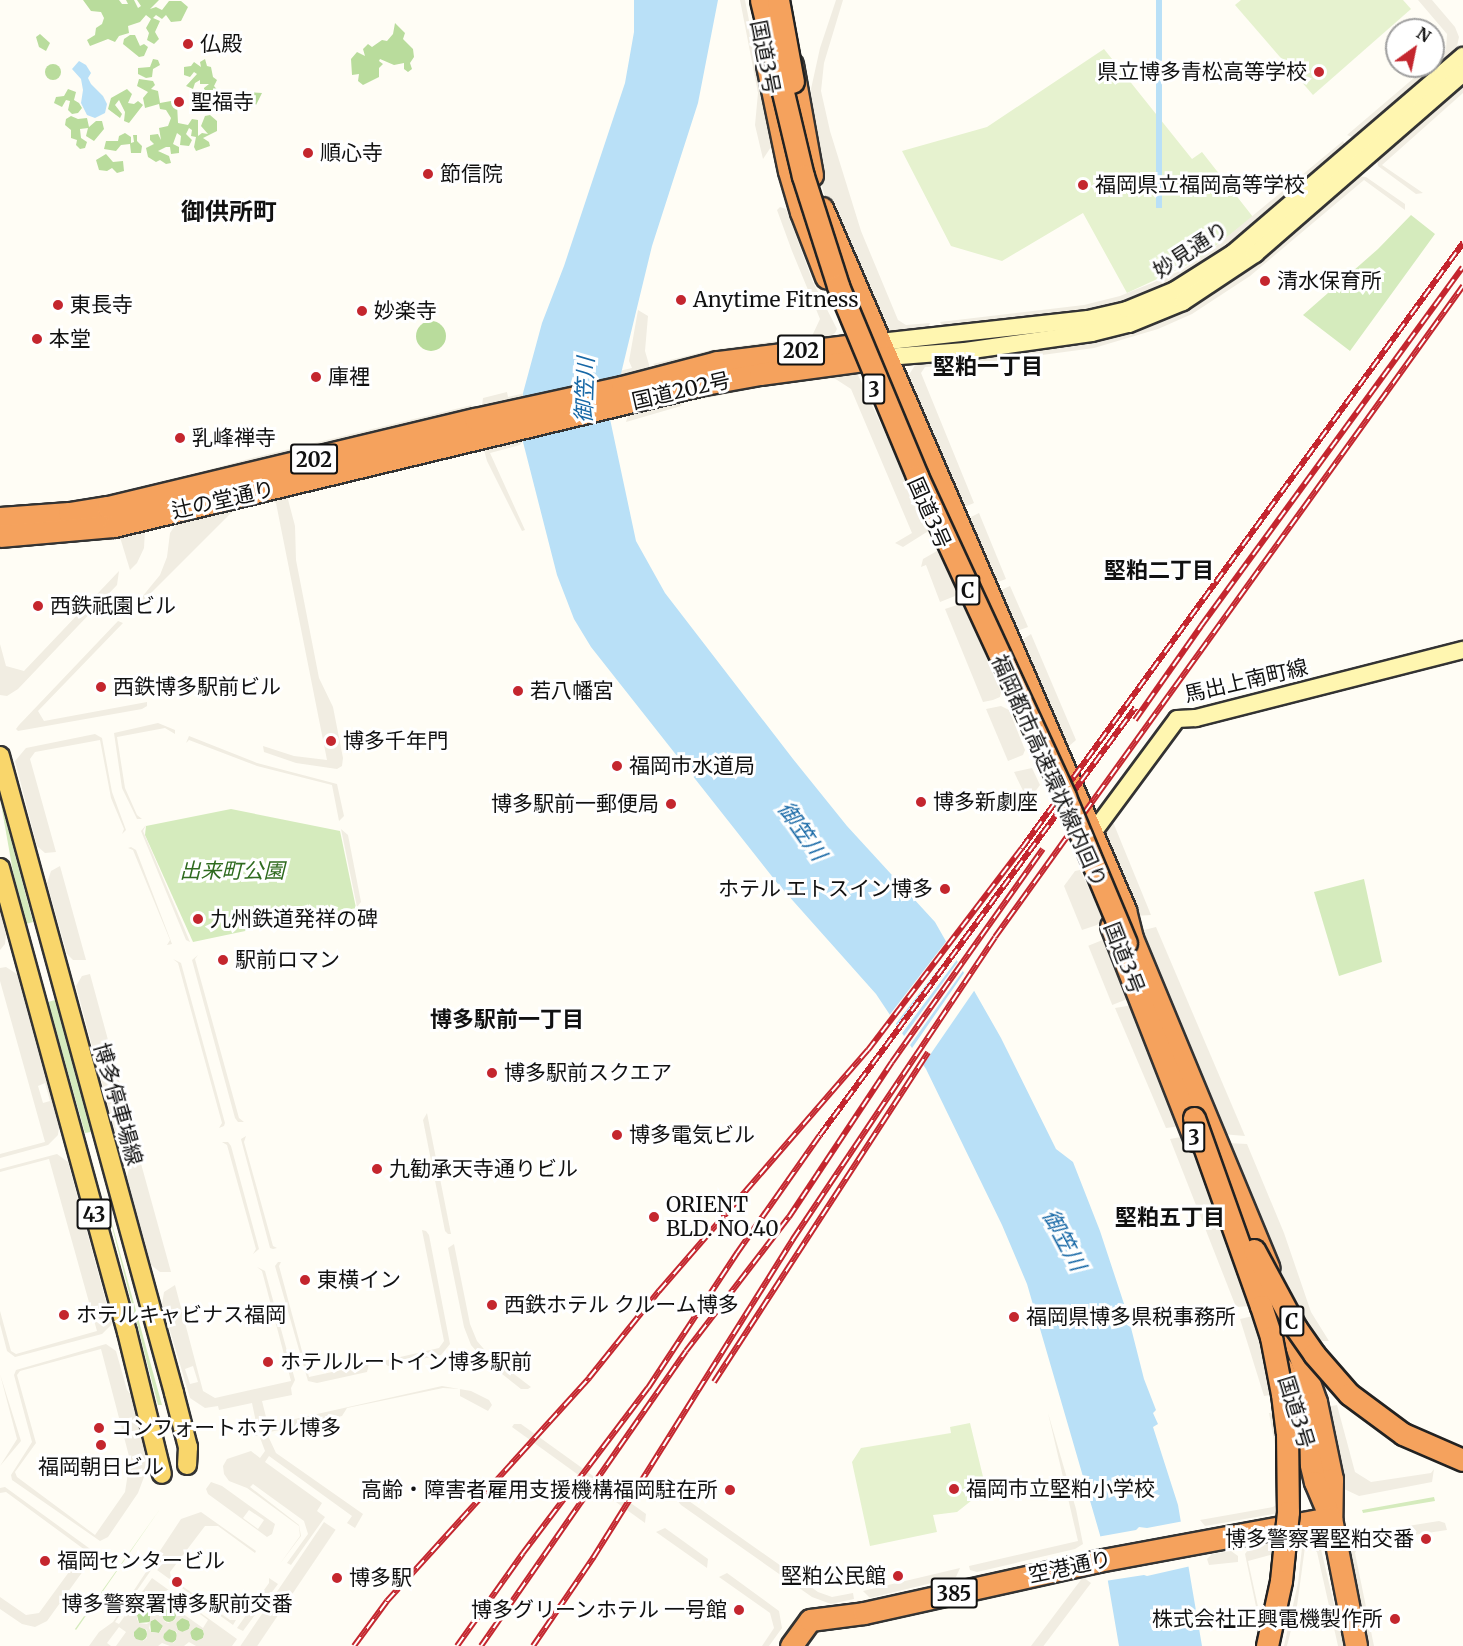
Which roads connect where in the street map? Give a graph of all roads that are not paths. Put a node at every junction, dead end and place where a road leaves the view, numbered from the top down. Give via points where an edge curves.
1 (754, 0) edge
2 (760, 0) edge
3 (777, 0) edge
4 (783, 0) edge
5 (1463, 56) edge
6 (1463, 73) edge
7 (836, 286) junction
8 (883, 349) junction
9 (858, 351) junction
10 (477, 429) junction
11 (0, 518) edge
12 (0, 536) edge
13 (1463, 651) edge
14 (0, 756) edge
15 (1092, 834) junction
16 (0, 868) edge
17 (1194, 1118) junction
18 (1206, 1138) junction
19 (1463, 1459) edge
20 (187, 1465) dead end
21 (162, 1474) dead end
22 (1331, 1518) junction
23 (791, 1646) edge
24 (1267, 1646) edge
25 (1278, 1646) edge
26 (1356, 1646) edge

1 - 9 highway, 国道3号 / 3 via 780,134 801,212
2 - 7 highway, C, bridge via 803,176
3 - 7 highway, bridge
4 - 8 highway, 国道3号 / 3 via 810,167 820,205
5 - 8 main road, 妙見通り via 1233,253 1175,290 1127,310 1076,321
6 - 8 main road, 妙見通り via 1255,254 1183,302 1129,324 1092,333 965,351
7 - 17 highway, 福岡都市高速環状線内回り / C, bridge via 915,477 1072,820
7 - 18 highway, C, bridge via 917,476 1089,850
8 - 9 highway, 国道202号 / 202
8 - 15 highway, 国道3号 / 3
9 - 10 highway, 国道202号 / 202 via 760,374 622,396
9 - 22 highway, 国道3号 / 3 via 1108,916 1296,1403 1315,1482
10 - 11 highway, 辻の堂通り / 202 via 108,507
10 - 12 highway, 辻の堂通り / 202 via 114,526
13 - 15 main road, 馬出上南町線 via 1196,718 1177,719
14 - 20 main road, 博多停車場線 / 43 via 172,1382 189,1447
15 - 22 highway, 国道3号 / 3 via 1267,1264 1316,1402 1332,1479
16 - 21 main road, 43
17 - 19 highway, 福岡都市高速環状線内回り / C, bridge via 1255,1254 1314,1354 1349,1394 1379,1419 1428,1447
17 - 24 highway, bridge via 1271,1337 1282,1394 1287,1432 1288,1512 1281,1581
18 - 19 highway, C, bridge via 1268,1271 1316,1354 1350,1392 1380,1417
18 - 25 highway, bridge via 1272,1326 1286,1374 1295,1430 1300,1510 1292,1582
22 - 23 highway, 空港通り / 385 via 1098,1561 864,1613 810,1620
22 - 26 highway, 国道3号 / 3

